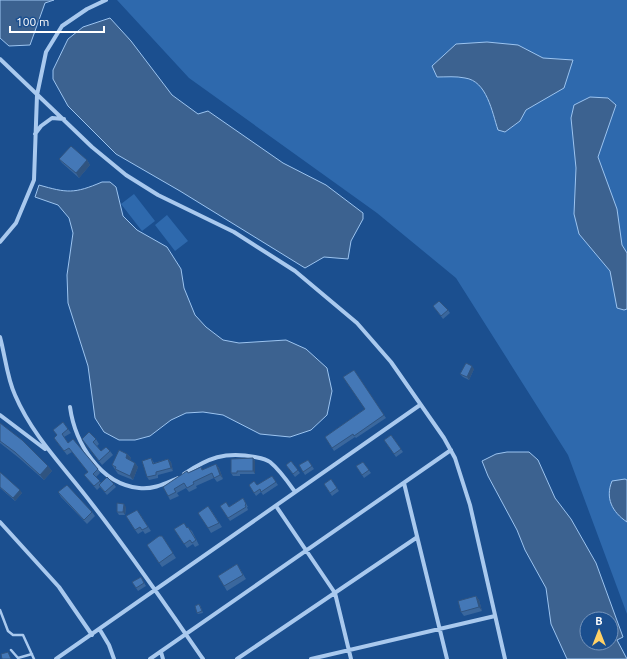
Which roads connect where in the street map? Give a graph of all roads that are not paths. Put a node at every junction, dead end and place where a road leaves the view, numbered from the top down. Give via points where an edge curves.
1 (106, 0) edge
2 (0, 59) edge
3 (37, 95) junction
4 (64, 119) junction
5 (35, 134) junction
6 (0, 242) edge
7 (0, 337) edge
8 (420, 405) junction
9 (70, 407) dead end
10 (0, 415) edge
11 (47, 450) junction
12 (451, 450) junction
13 (404, 483) junction
14 (295, 492) junction
15 (276, 506) junction
16 (0, 522) edge
17 (416, 538) junction
18 (307, 550) junction
19 (157, 590) junction
20 (335, 593) junction
21 (0, 610) edge
22 (495, 616) junction
23 (440, 629) junction
24 (100, 630) junction
25 (186, 634) junction
26 (92, 635) junction
27 (11, 650) dead end
28 (349, 650) junction
29 (161, 652) junction
30 (32, 654) junction
31 (34, 659) edge
32 (56, 659) edge
33 (114, 659) edge
34 (150, 659) edge
35 (163, 659) edge
36 (203, 659) edge
37 (237, 659) edge
38 (311, 659) edge
39 (351, 659) edge
40 (447, 659) edge
41 (505, 659) edge

1 - 3 street via 71,18 54,36 46,52
2 - 3 street
3 - 4 street
3 - 5 street
4 - 5 street via 52,118
4 - 8 street via 92,147 126,175 158,195 234,232 295,271 357,324 391,362
5 - 6 street via 34,180 16,223
7 - 11 street via 14,395
8 - 12 street
8 - 14 street
9 - 14 street via 79,441 108,477 122,484 140,488 157,486 178,478 215,457 228,454 268,460
10 - 11 street
11 - 19 street
12 - 13 street
12 - 22 street via 470,505
13 - 17 street
13 - 18 street
14 - 15 street
15 - 18 street
15 - 19 street
16 - 26 street via 60,587
17 - 20 street
17 - 23 street
18 - 20 street
18 - 25 street
19 - 24 street
19 - 25 street
20 - 28 street
20 - 37 street
21 - 30 lane via 8,631 13,635 23,635
22 - 23 street
22 - 41 street
23 - 28 street
23 - 40 street
24 - 26 street
24 - 33 street via 109,644
25 - 29 street
25 - 36 street
26 - 32 street
27 - 30 lane via 18,658
28 - 38 street
28 - 39 street
29 - 34 street
29 - 35 street
30 - 31 lane

